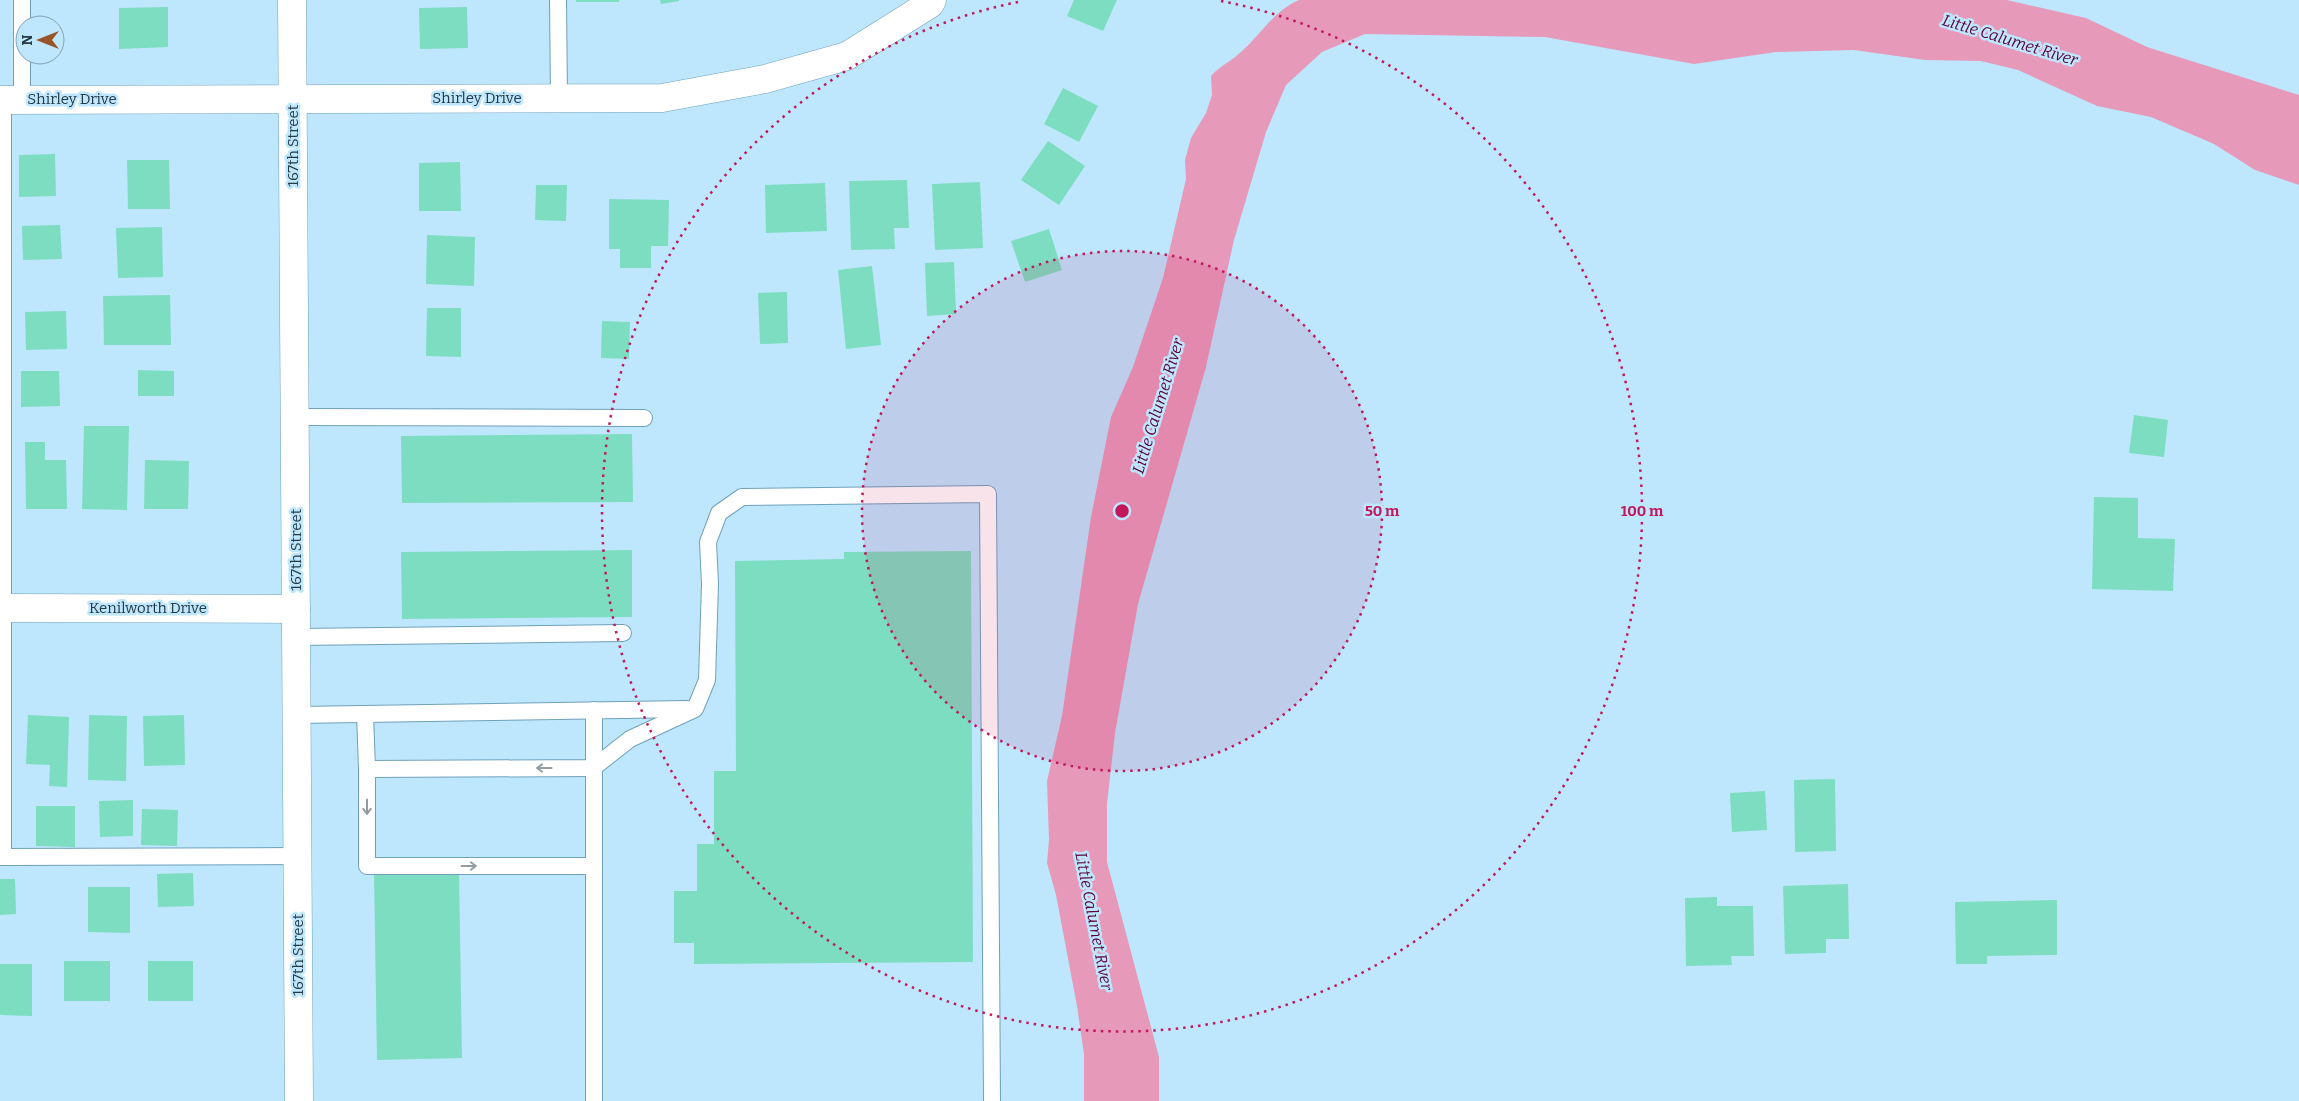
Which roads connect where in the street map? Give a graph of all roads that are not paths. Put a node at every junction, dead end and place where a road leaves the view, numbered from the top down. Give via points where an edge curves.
1 (22, 0) edge
2 (292, 0) edge
3 (558, 0) edge
4 (930, 1) edge
5 (559, 98) junction
6 (293, 99) junction
7 (8, 100) edge
8 (2, 362) edge
9 (295, 418) junction
10 (644, 418) dead end
11 (2, 608) edge
12 (296, 609) junction
13 (623, 633) dead end
14 (296, 637) junction
15 (695, 708) junction
16 (594, 710) junction
17 (366, 714) junction
18 (297, 715) junction
19 (593, 768) junction
20 (367, 769) junction
21 (297, 856) junction
22 (1, 857) edge
23 (594, 866) junction
24 (299, 1101) edge
25 (594, 1101) edge
26 (992, 1101) edge

1 - 7 lane
2 - 6 street, 167th Street
3 - 5 lane
4 - 5 street, Shirley Drive via 847,56 765,79 662,98
5 - 6 street, Shirley Drive
6 - 7 street, Shirley Drive
6 - 9 street, 167th Street
7 - 8 lane
8 - 11 lane
9 - 10 lane
9 - 12 street, 167th Street
11 - 12 street, Kenilworth Drive
11 - 22 lane
12 - 14 street, 167th Street
13 - 14 lane
14 - 18 street, 167th Street
15 - 16 lane
15 - 19 lane via 630,739
15 - 26 lane via 707,680 708,542 718,513 742,497 988,494
16 - 17 lane
16 - 19 lane
17 - 18 lane
17 - 20 lane
18 - 21 street, 167th Street
19 -> 20 lane
19 - 23 lane
20 -> 23 lane via 367,866
21 - 22 lane
21 - 24 street, 167th Street
23 - 25 lane

